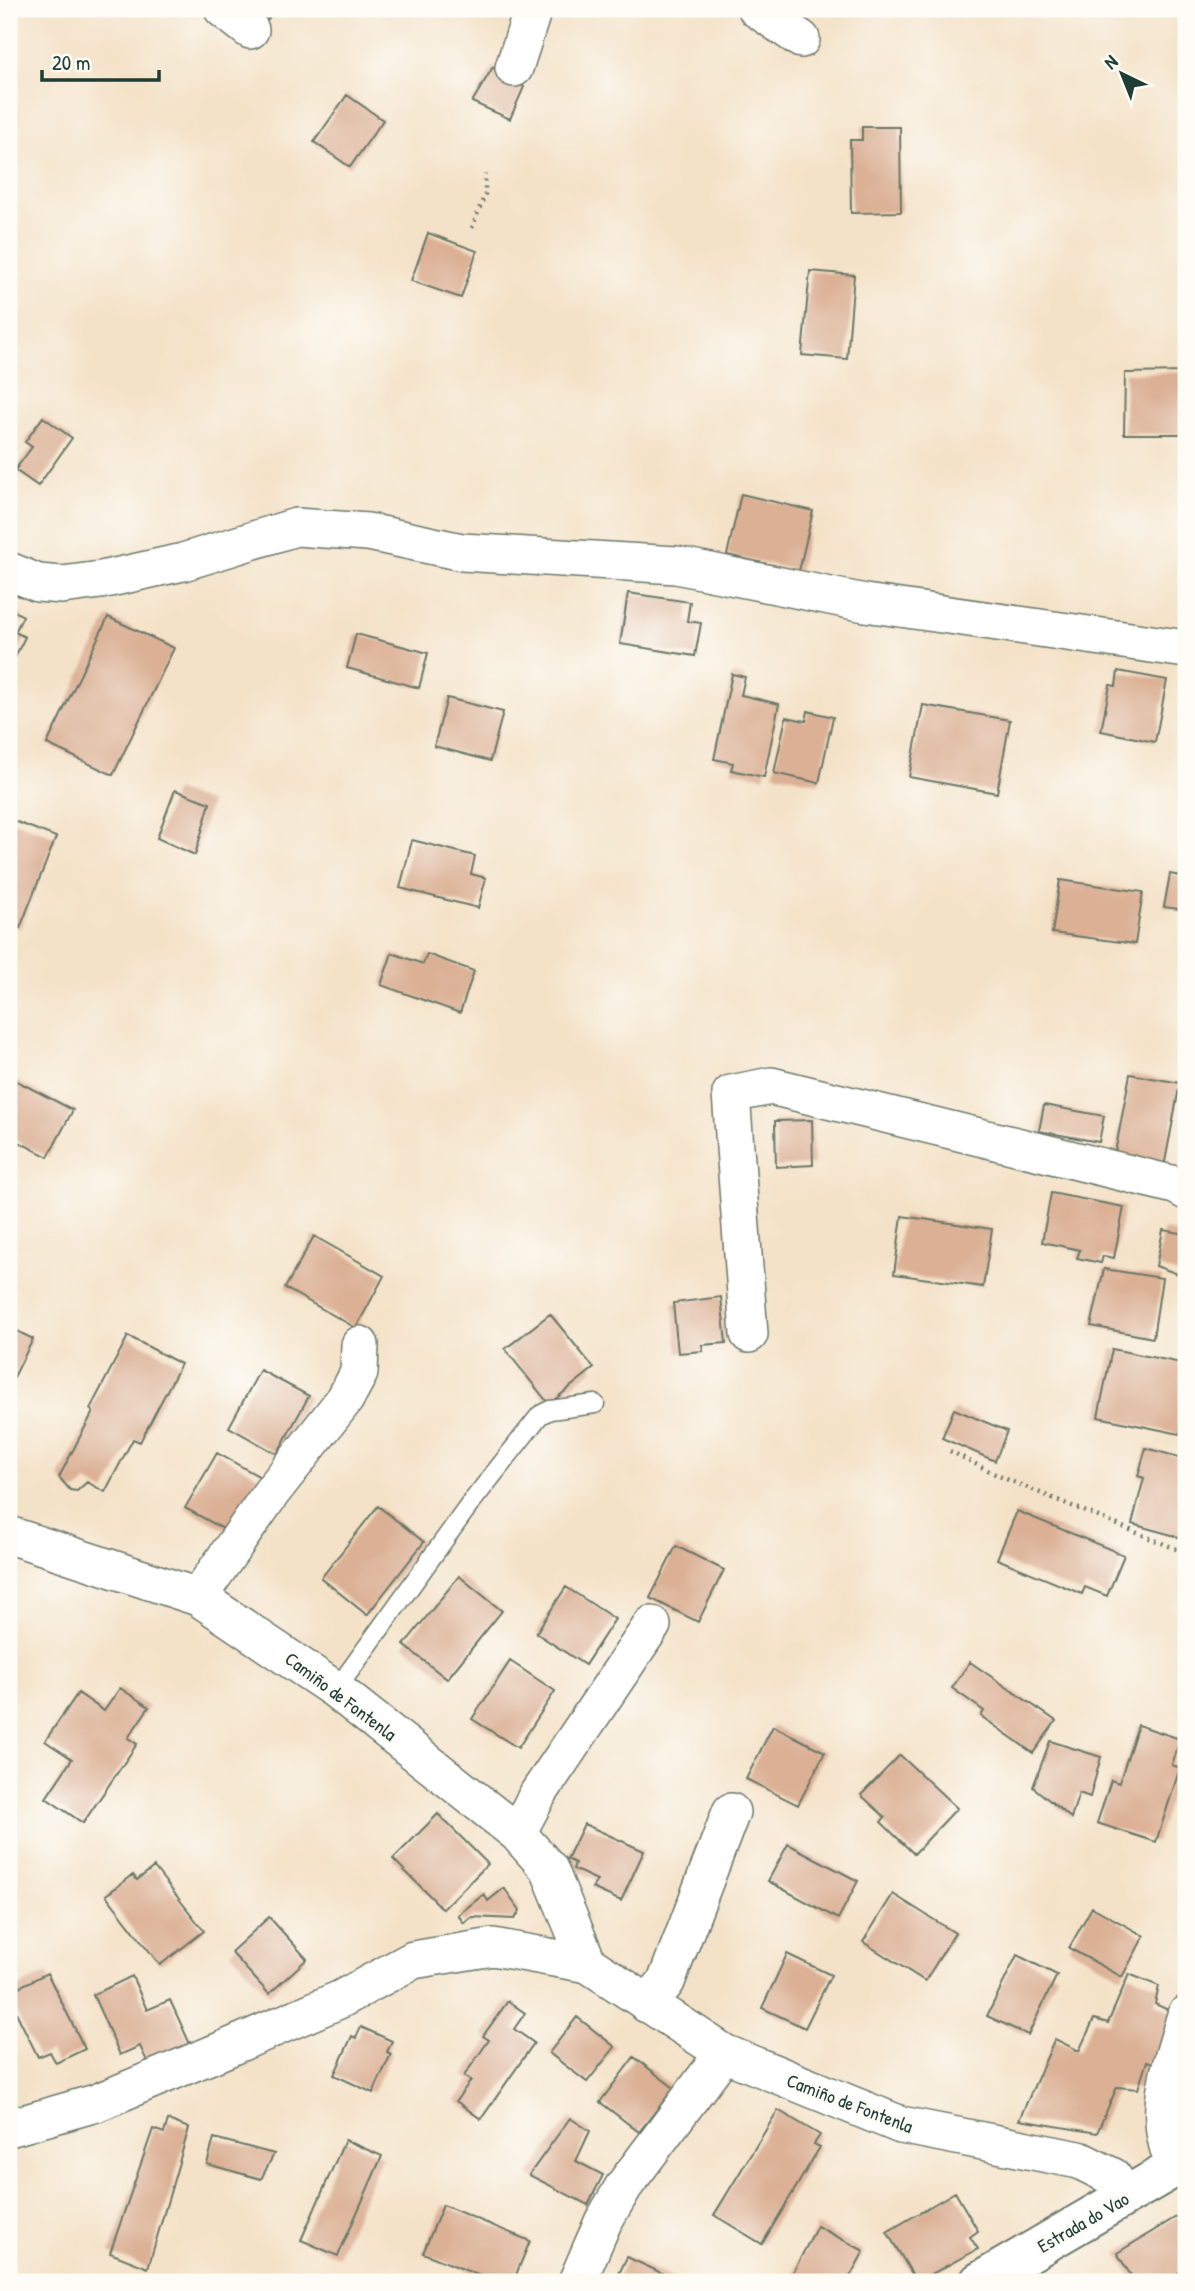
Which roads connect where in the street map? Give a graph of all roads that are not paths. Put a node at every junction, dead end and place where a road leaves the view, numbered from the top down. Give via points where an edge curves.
1 (533, 9) edge
2 (757, 9) edge
3 (801, 39) dead end
4 (514, 68) dead end
5 (9, 570) edge
6 (1186, 649) edge
7 (1186, 1191) edge
8 (749, 1334) dead end
9 (359, 1345) dead end
10 (595, 1404) dead end
11 (9, 1535) edge
12 (198, 1597) junction
13 (652, 1625) dead end
14 (336, 1690) junction
15 (731, 1812) dead end
16 (517, 1833) junction
17 (587, 1964) junction
18 (647, 2004) junction
19 (1186, 2015) edge
20 (724, 2053) junction
21 (9, 2128) edge
22 (1181, 2164) edge
23 (1125, 2197) junction
24 (577, 2282) edge
25 (979, 2282) edge

1 - 4 street
2 - 3 street
5 - 6 street via 38,583 62,586 183,562 296,527 368,532 462,552 676,565 865,603
7 - 8 street via 771,1086 731,1094
9 - 12 street via 359,1373 345,1399
10 - 14 lane via 540,1415
11 - 12 street, Camiño de Fontenla
12 - 14 street, Camiño de Fontenla
13 - 16 street via 538,1794
14 - 16 street, Camiño de Fontenla
15 - 18 street via 666,1982
16 - 17 street, Camiño de Fontenla via 550,1869
17 - 18 street, Camiño de Fontenla
17 - 21 street, Camiño de Fontenla via 493,1947 413,1960 341,1999 96,2103
18 - 20 street, Camiño de Fontenla
19 - 22 street via 1161,2117 1165,2145
20 - 23 street, Camiño de Fontenla via 901,2125 1079,2160 1113,2177
20 - 24 street via 624,2186
22 - 23 street, Estrada do Vao
23 - 25 street, Estrada do Vao

